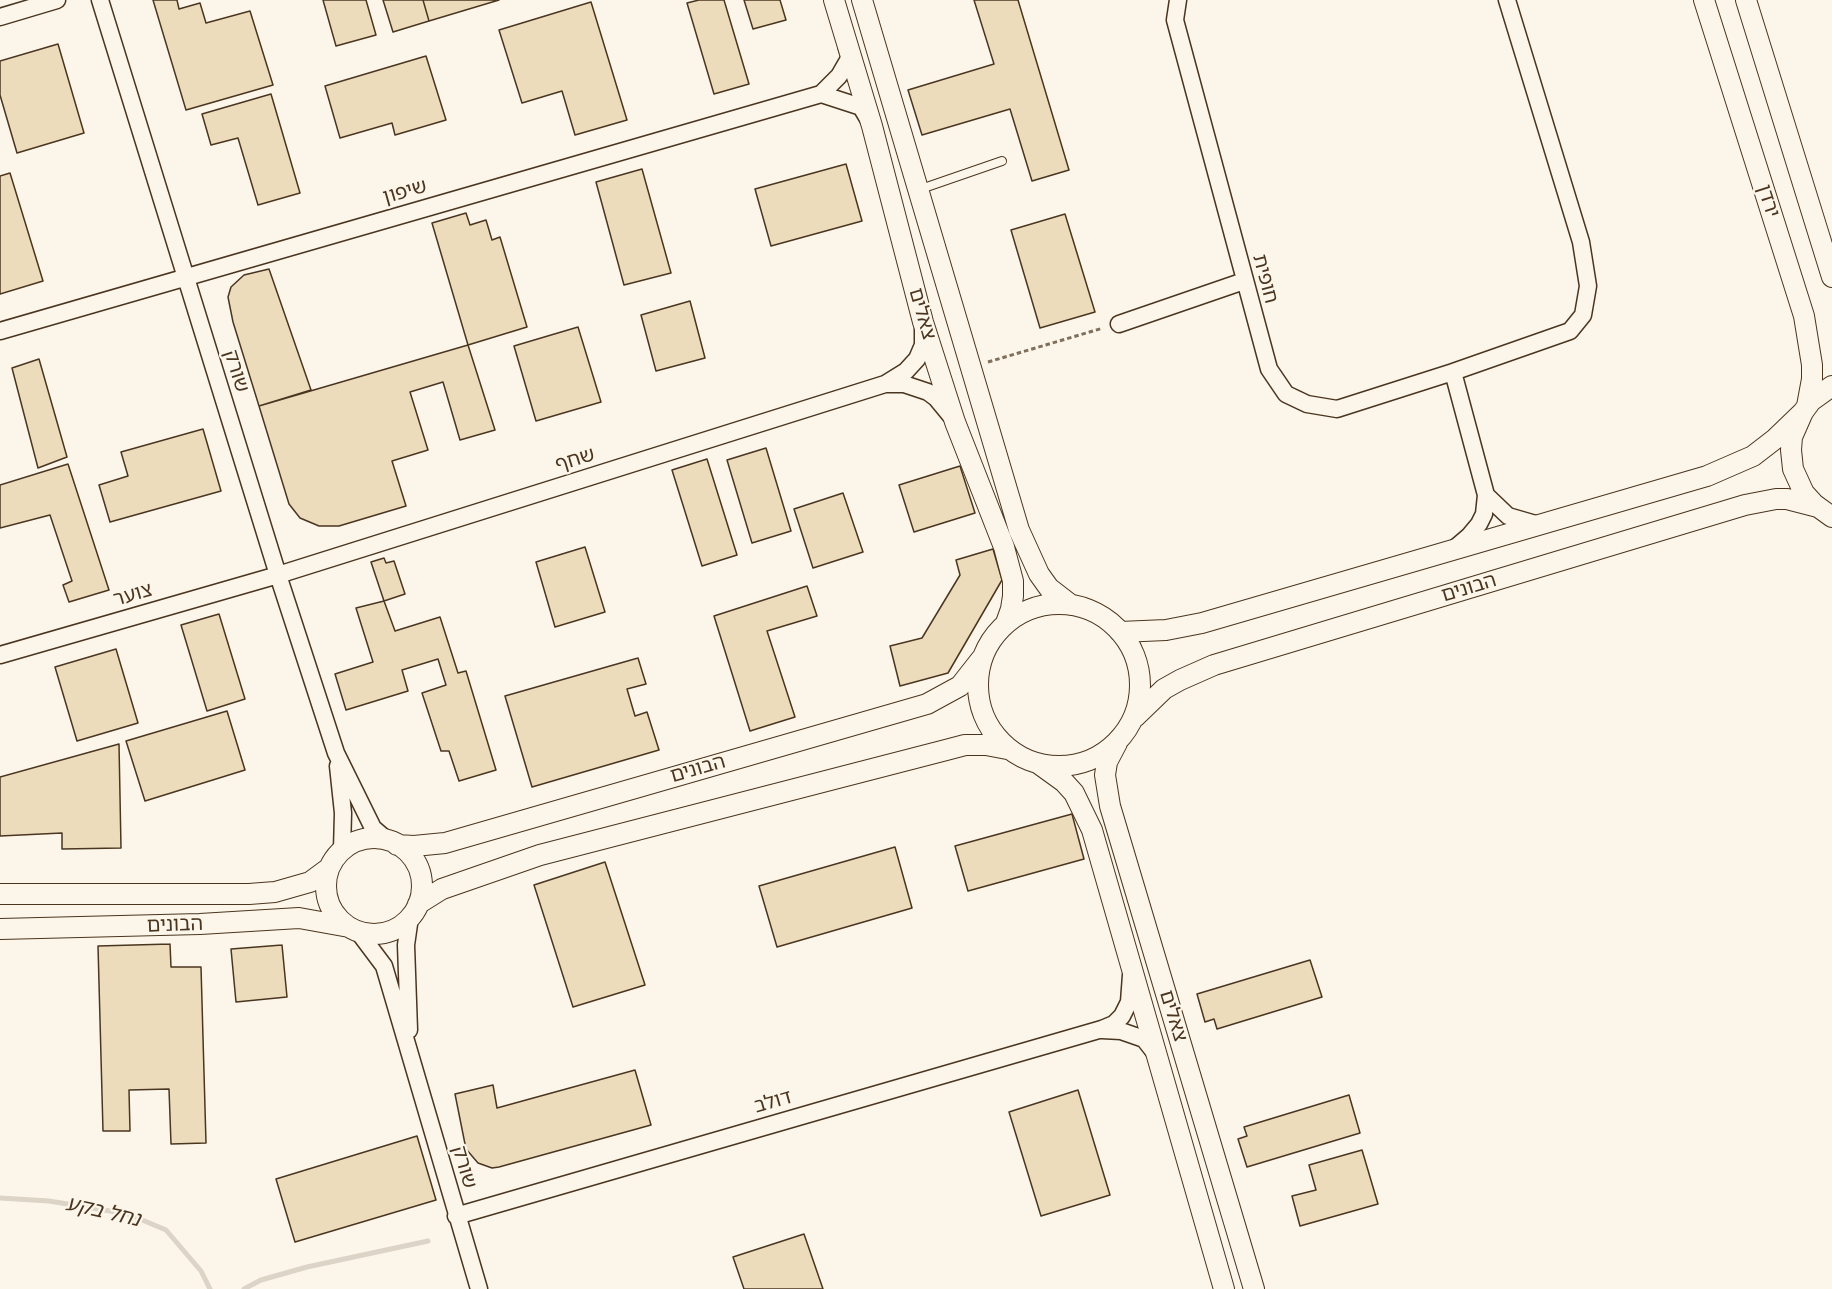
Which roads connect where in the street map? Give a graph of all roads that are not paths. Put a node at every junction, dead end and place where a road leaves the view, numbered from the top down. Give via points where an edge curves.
1 (57, 0) edge
2 (100, 0) edge
3 (862, 0) edge
4 (1178, 0) edge
5 (1507, 0) edge
6 (1704, 0) edge
7 (1746, 0) edge
8 (835, 5) edge
9 (0, 18) edge
10 (821, 94) junction
11 (872, 126) junction
12 (1002, 161) dead end
13 (918, 190) junction
14 (185, 277) junction
15 (1832, 277) edge
16 (1244, 281) junction
17 (923, 322) junction
18 (1119, 324) road end
19 (0, 330) edge
20 (1454, 372) junction
21 (885, 384) junction
22 (1832, 386) edge
23 (1805, 409) junction
24 (955, 422) junction
25 (1486, 495) junction
26 (1825, 512) edge
27 (1539, 525) junction
28 (1449, 553) junction
29 (278, 575) junction
30 (1071, 605) junction
31 (1006, 624) junction
32 (1120, 632) junction
33 (0, 655) edge
34 (982, 658) junction
35 (1135, 717) junction
36 (1117, 743) junction
37 (1007, 749) junction
38 (336, 753) junction
39 (1039, 764) junction
40 (392, 843) junction
41 (342, 850) junction
42 (329, 868) junction
43 (0, 894) edge
44 (414, 911) junction
45 (353, 928) junction
46 (0, 929) edge
47 (1131, 969) junction
48 (1101, 1029) junction
49 (1155, 1053) junction
50 (411, 1055) junction
51 (456, 1216) junction
52 (479, 1289) edge
53 (1224, 1289) edge
54 (1254, 1289) edge

1 - 9 street
2 - 14 street, שורק
3 - 13 street, צאלים
4 - 16 street, חופית via 1175,20
5 - 20 street, חופית via 1581,242 1588,286 1582,315 1570,331
6 - 23 street, ירדן via 1804,316 1812,365
7 - 15 street, ירדן
8 - 10 street via 850,57
8 - 11 street, צאלים
10 - 11 street via 861,107
10 - 14 street, שיפון
11 - 17 street, צאלים
12 - 13 lane
13 - 30 street, צאלים via 1019,530 1049,588
14 - 19 street, שיפון
14 - 29 street, שורק
16 - 18 street
16 - 20 street, חופית via 1269,369 1286,394 1307,404 1337,409
17 - 21 street, שחף via 923,345 916,359 906,371
17 - 24 street, צאלים
20 - 25 street
21 - 24 street, שחף via 904,384 928,392
21 - 29 street, שחף
22 - 23 street, הבונים
23 - 26 street, ירדן via 1792,436 1793,469 1804,493
23 - 27 street, הבונים via 1753,456 1707,477
24 - 31 street, צאלים via 1004,547 1013,596
25 - 27 street via 1508,516
25 - 28 street via 1479,524
26 - 35 street, הבונים via 1776,499 1745,505 1214,665 1164,689
27 - 28 street, הבונים
28 - 32 street, הבונים via 1202,624
29 - 33 street, צוער
29 - 38 street, שורק
30 - 31 street via 1047,605 1025,611
30 - 32 street via 1106,619
31 - 34 street
32 - 35 street via 1133,651 1140,672
34 - 37 street via 978,698 993,734
34 - 40 street, הבונים via 960,686 927,704 445,843
35 - 36 street
36 - 39 street via 1081,764
36 - 54 street, צאלים via 1105,775 1110,806
37 - 39 street
37 - 44 street via 965,746 946,750 540,855 442,889
38 - 40 street, שורק via 373,828
38 - 41 street, שורק via 343,813
39 - 47 street, צאלים via 1074,793 1092,830
40 - 41 street via 367,839
40 - 44 street via 410,855 421,878
41 - 42 street
42 - 43 street, הבונים via 310,882 275,892
42 - 45 street via 329,904 335,915
44 - 45 street via 386,932 374,934
44 - 50 street, שורק via 406,945
45 - 46 street, הבונים via 299,918
45 - 50 street, שורק via 384,966
47 - 48 street, דולב via 1129,1002 1114,1024
47 - 49 street, צאלים
48 - 49 street, דולב via 1133,1035 1144,1040
48 - 51 street, דולב
49 - 53 street, צאלים
50 - 51 street, שורק
51 - 52 street, שורק

